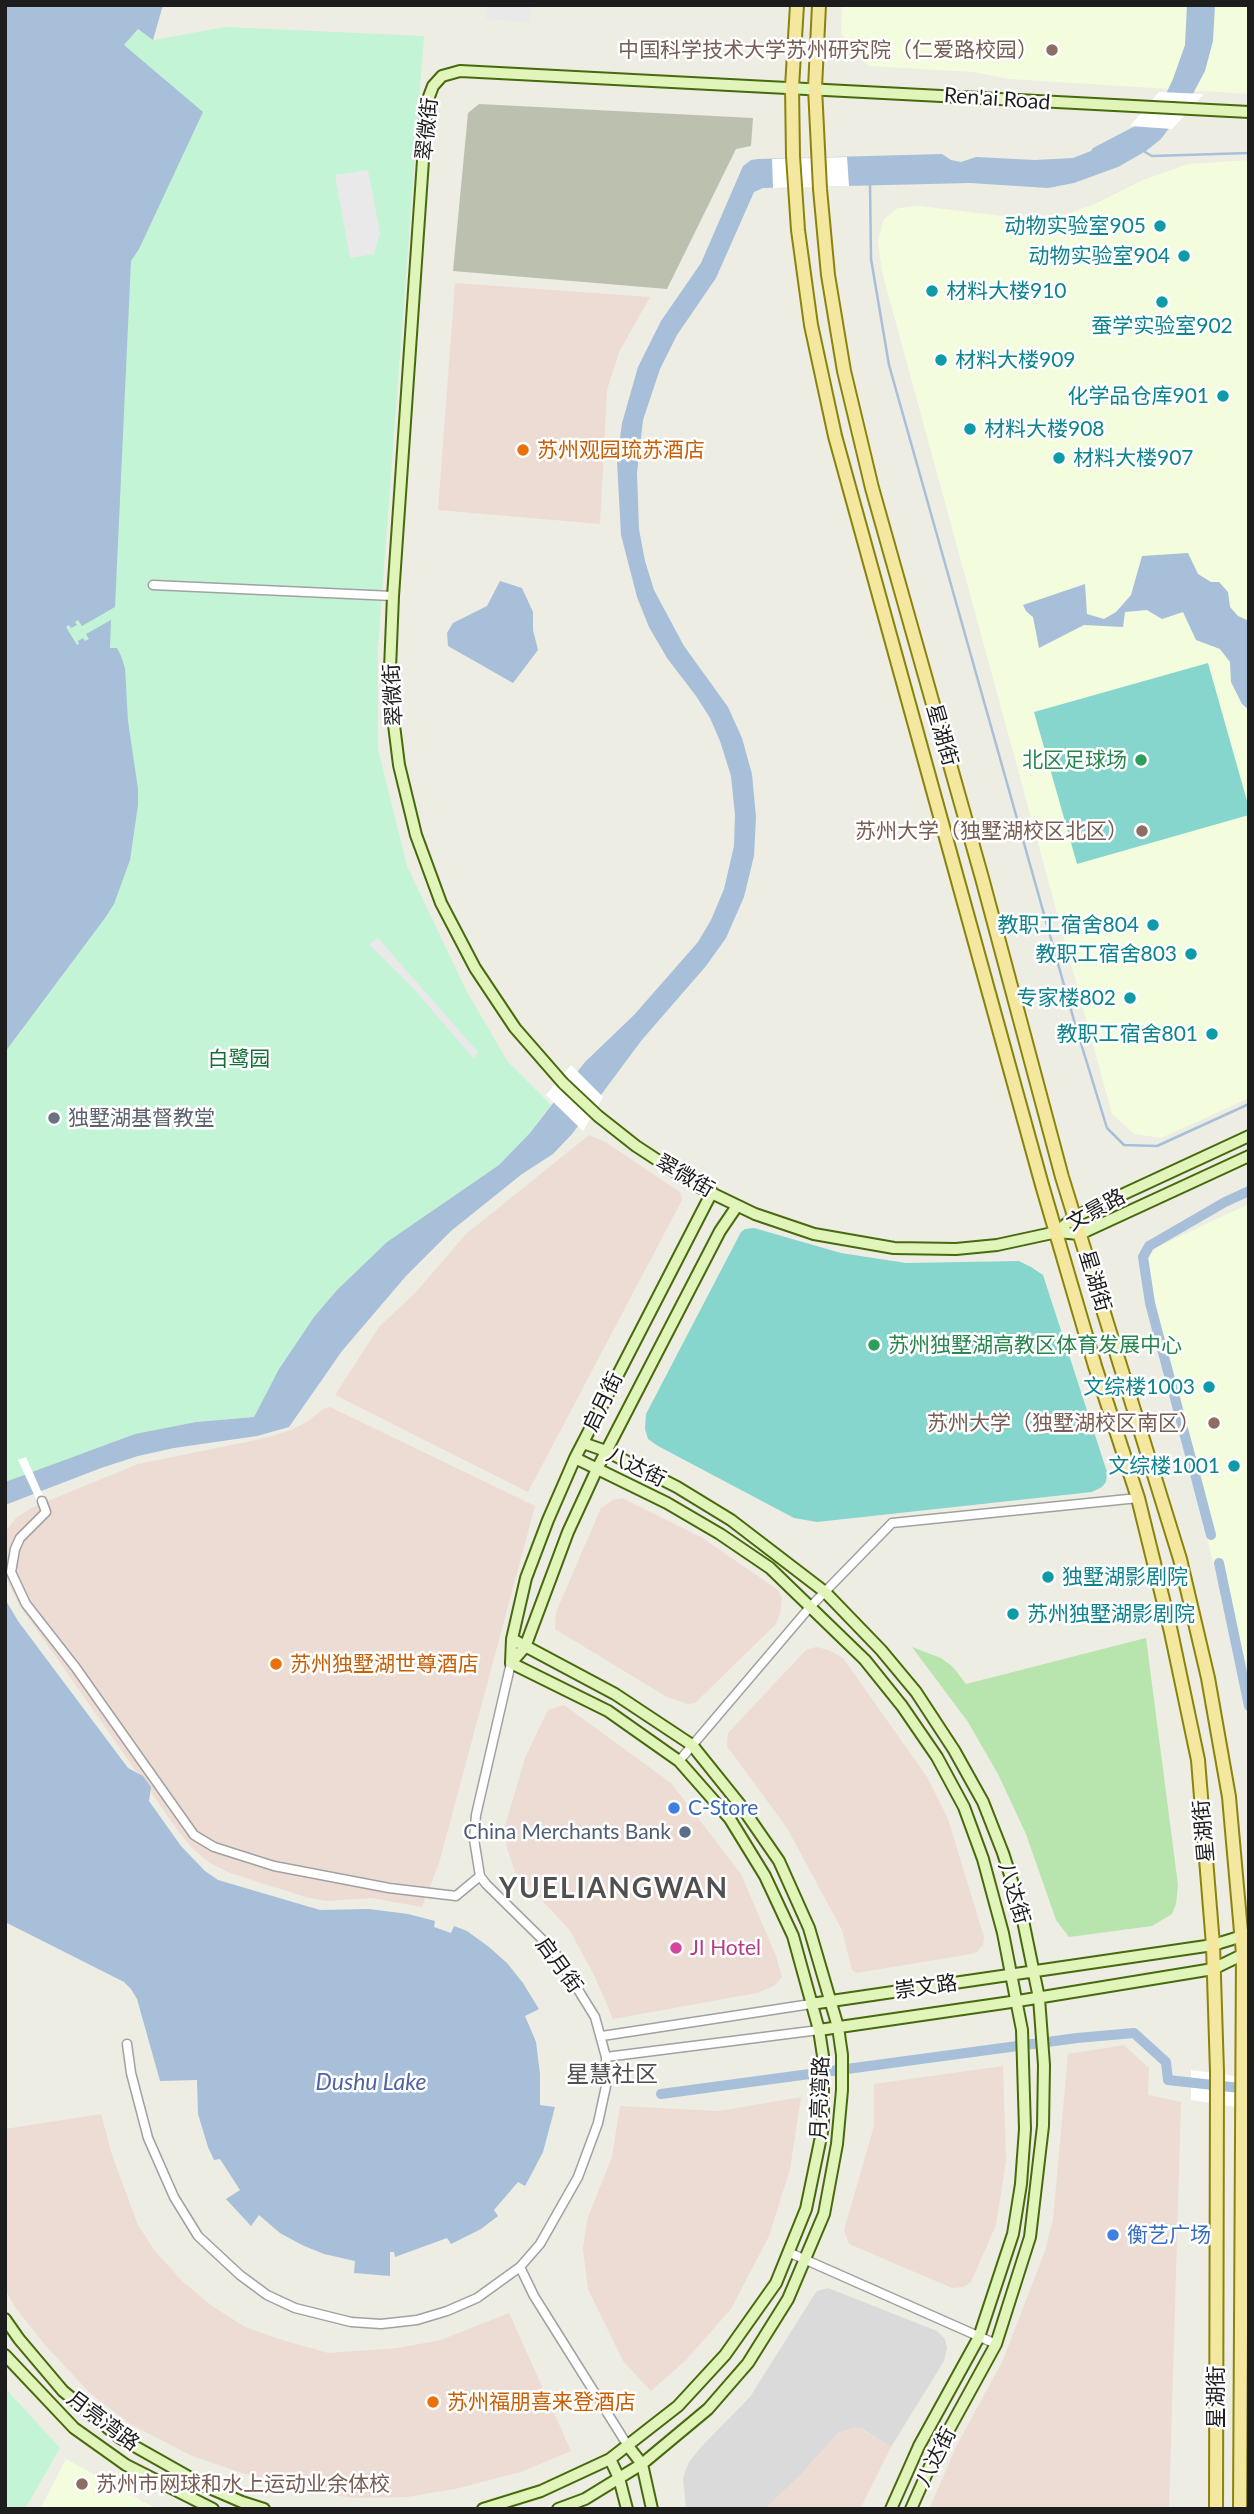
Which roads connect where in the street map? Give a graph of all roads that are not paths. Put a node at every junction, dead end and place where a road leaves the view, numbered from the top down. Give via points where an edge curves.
1 (797, 5) edge
2 (820, 5) edge
3 (792, 87) junction
4 (815, 88) junction
5 (1249, 112) edge
6 (153, 585) dead end
7 (393, 596) junction
8 (1249, 1136) edge
9 (1249, 1156) edge
10 (712, 1192) junction
11 (737, 1206) junction
12 (1074, 1217) junction
13 (1057, 1232) junction
14 (1080, 1234) junction
15 (583, 1443) junction
16 (606, 1451) junction
17 (575, 1458) junction
18 (597, 1469) junction
19 (1138, 1498) junction
20 (42, 1501) dead end
21 (825, 1592) junction
22 (810, 1608) junction
23 (512, 1639) junction
24 (525, 1647) junction
25 (511, 1663) junction
26 (692, 1745) junction
27 (679, 1761) junction
28 (480, 1875) junction
29 (1246, 1936) edge
30 (1213, 1945) junction
31 (1246, 1952) edge
32 (1213, 1969) junction
33 (1034, 1972) junction
34 (1013, 1975) junction
35 (1039, 1998) junction
36 (830, 2000) junction
37 (1018, 2001) junction
38 (811, 2004) junction
39 (838, 2027) junction
40 (819, 2030) junction
41 (602, 2036) junction
42 (127, 2044) dead end
43 (606, 2057) junction
44 (788, 2252) junction
45 (805, 2259) junction
46 (520, 2267) junction
47 (5, 2319) edge
48 (979, 2337) junction
49 (996, 2344) junction
50 (5, 2355) edge
51 (628, 2446) junction
52 (610, 2459) junction
53 (642, 2464) junction
54 (619, 2478) junction
55 (213, 2509) edge
56 (264, 2509) edge
57 (483, 2509) edge
58 (558, 2509) edge
59 (627, 2509) edge
60 (652, 2509) edge
61 (891, 2509) edge
62 (911, 2509) edge
63 (1216, 2509) edge
64 (1240, 2509) edge

1 - 3 main road, 星湖街
2 - 4 main road, 星湖街
3 - 4 street, Ren'ai Road
3 - 7 street, 翠微街 via 460,71 442,76 433,86 427,106
3 - 13 main road, 星湖街 via 795,189 811,325 838,448
4 - 5 street, Ren'ai Road
4 - 12 main road, 星湖街 via 828,275 844,371
6 - 7 street
7 - 10 street, 翠微街 via 390,669 407,800 424,858 475,968 515,1028 563,1083 656,1160
8 - 12 street, 文景路
9 - 14 street, 文景路
10 - 11 street, 翠微街
10 - 15 street, 启月街
11 - 13 street, 翠微街 via 814,1234 894,1248 976,1247
11 - 16 street, 启月街
12 - 13 street, 文景路
12 - 14 main road, 星湖街
13 - 14 street, 文景路
13 - 19 main road, 星湖街
14 - 29 main road, 星湖街 via 1180,1559 1229,1797
15 - 16 street, 八达街
15 - 17 street, 启月街
16 - 18 street, 启月街
16 - 21 street, 八达街 via 731,1520
17 - 18 street, 八达街
17 - 23 street, 启月街 via 526,1578
18 - 22 street, 八达街 via 720,1534 770,1568
18 - 24 street, 启月街
19 - 21 street via 892,1523
19 - 30 main road, 星湖街 via 1198,1760
20 - 28 street via 46,1512 20,1538 11,1572 26,1604 194,1835 214,1847 274,1866 389,1888 456,1896
21 - 22 street
21 - 33 street, 八达街 via 916,1692 983,1802 1020,1906
22 - 26 street
22 - 34 street, 八达街 via 865,1660 937,1758 964,1807 983,1858
23 - 24 street, 月亮湾路
23 - 25 street, 启月街
24 - 25 street, 启月街
24 - 26 street, 月亮湾路 via 615,1694
25 - 27 street, 月亮湾路 via 608,1711
25 - 28 street, 启月街 via 475,1815
26 - 27 street
26 - 36 street, 月亮湾路 via 779,1861 809,1928
27 - 38 street, 月亮湾路 via 730,1819 765,1876 793,1936
28 - 41 street, 启月街 via 554,1951
29 - 30 street, 崇文路
29 - 31 main road, 星湖街
30 - 32 main road, 星湖街
30 - 33 street, 崇文路
31 - 32 street, 崇文路
31 - 64 main road, 星湖街 via 1241,2073
32 - 35 street, 崇文路
32 - 63 main road, 星湖街
33 - 34 street, 崇文路
33 - 35 street, 八达街
34 - 36 street, 崇文路
34 - 37 street, 八达街
35 - 37 street, 崇文路
35 - 49 street, 八达街 via 1044,2065 1039,2173 1030,2237
36 - 38 street, 崇文路
36 - 39 street, 月亮湾路
37 - 39 street, 崇文路
37 - 48 street, 八达街 via 1024,2068 1021,2184 1015,2222
38 - 40 street, 月亮湾路
38 - 41 street, 崇文路
39 - 40 street, 崇文路
39 - 45 street, 月亮湾路 via 842,2090 837,2144 824,2214
40 - 43 street, 崇文路
40 - 44 street, 月亮湾路 via 823,2127 806,2209
41 - 43 street, 启月街
42 - 46 street, 启月街 via 148,2138 174,2197 198,2236 267,2295 295,2308 351,2322 381,2324 447,2311 477,2298
43 - 46 street, 启月街 via 606,2087 598,2123 579,2177 540,2244
44 - 45 street
44 - 51 street, 月亮湾路 via 776,2283 725,2355 678,2406
45 - 48 street
45 - 53 street, 月亮湾路 via 788,2299 748,2363 708,2409
46 - 51 street
47 - 56 street, 月亮湾路 via 63,2391 120,2438 205,2486
48 - 49 street
48 - 61 street, 八达街 via 919,2446
49 - 62 street, 八达街
50 - 55 street, 月亮湾路 via 74,2428 126,2465
51 - 52 street, 月亮湾路
51 - 53 street
52 - 54 street
52 - 57 street, 月亮湾路 via 541,2490
53 - 54 street, 月亮湾路
53 - 60 street
54 - 58 street, 月亮湾路
54 - 59 street

